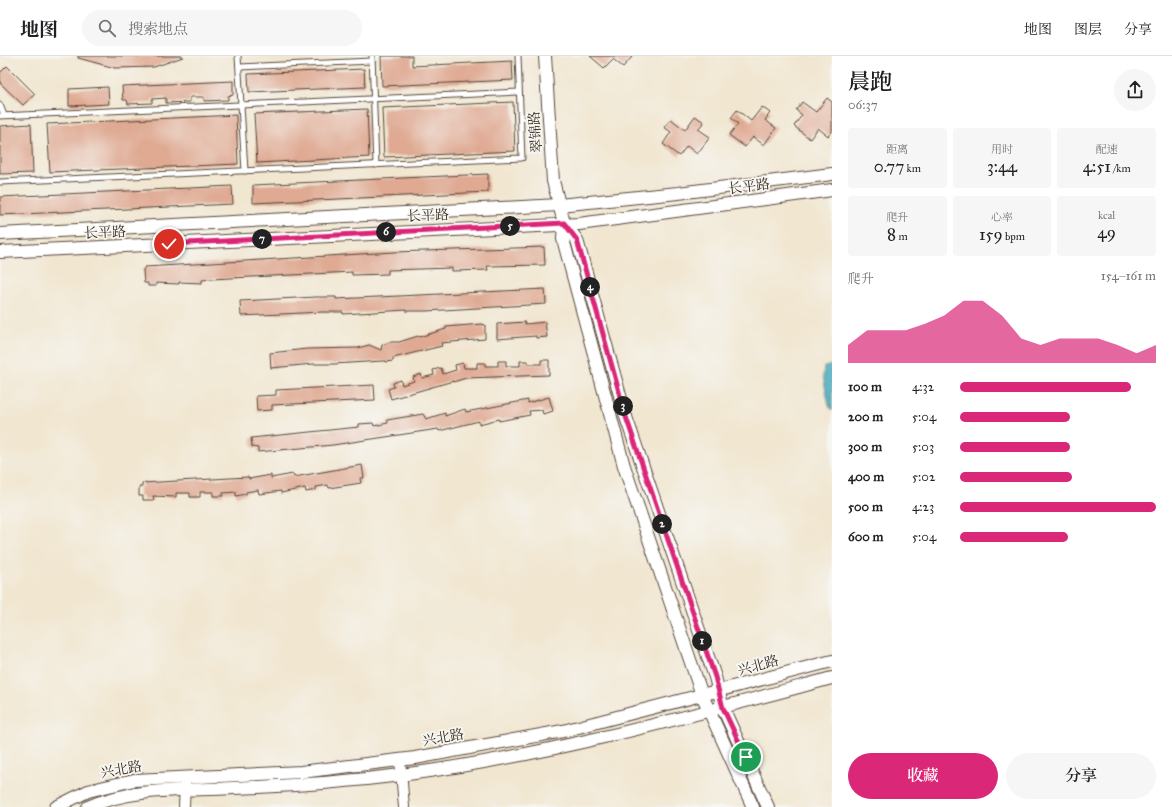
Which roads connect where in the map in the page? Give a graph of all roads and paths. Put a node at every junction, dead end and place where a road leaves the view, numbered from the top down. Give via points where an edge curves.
1 (238, 56) edge
2 (518, 56) edge
3 (545, 56) edge
4 (372, 59) edge
5 (240, 68) junction
6 (519, 92) junction
7 (374, 98) junction
8 (242, 104) junction
9 (0, 105) edge
10 (2, 116) edge
11 (376, 165) junction
12 (245, 171) junction
13 (832, 174) edge
14 (0, 182) edge
15 (832, 190) edge
16 (559, 205) junction
17 (564, 223) junction
18 (0, 234) edge
19 (0, 252) edge
20 (832, 661) edge
21 (832, 678) edge
22 (719, 691) junction
23 (702, 695) junction
24 (723, 708) junction
25 (709, 711) junction
26 (400, 759) junction
27 (402, 775) junction
28 (185, 778) junction
29 (185, 791) junction
30 (56, 807) edge
31 (88, 807) edge
32 (184, 807) edge
33 (404, 807) edge
34 (753, 807) edge
35 (768, 807) edge

1 - 5 lane
2 - 6 lane
3 - 16 street, 翠锦路 via 553,181
4 - 5 lane
4 - 7 lane
5 - 8 lane
6 - 7 lane
6 - 11 lane via 522,158
7 - 8 lane
7 - 11 lane
8 - 10 lane
8 - 12 lane
9 - 10 lane
11 - 12 lane
12 - 14 lane
13 - 16 street, 长平路
15 - 17 street, 长平路 via 579,224
16 - 17 street, 翠锦路
16 - 18 street, 长平路
17 - 19 street, 长平路
17 - 22 street via 577,240 626,417
17 - 23 street via 563,239 624,466
20 - 22 street, 兴北路
21 - 24 street, 兴北路
22 - 23 street, 兴北路
22 - 24 street
23 - 25 street
23 - 26 street, 兴北路 via 563,731
24 - 25 street, 兴北路
24 - 35 street
25 - 27 street, 兴北路 via 515,756
25 - 34 street
26 - 27 street
26 - 28 street, 兴北路 via 301,772
27 - 29 street, 兴北路 via 306,785
27 - 33 street
28 - 29 street
28 - 30 street, 兴北路 via 118,783 88,791
29 - 31 street, 兴北路 via 137,793
29 - 32 street

